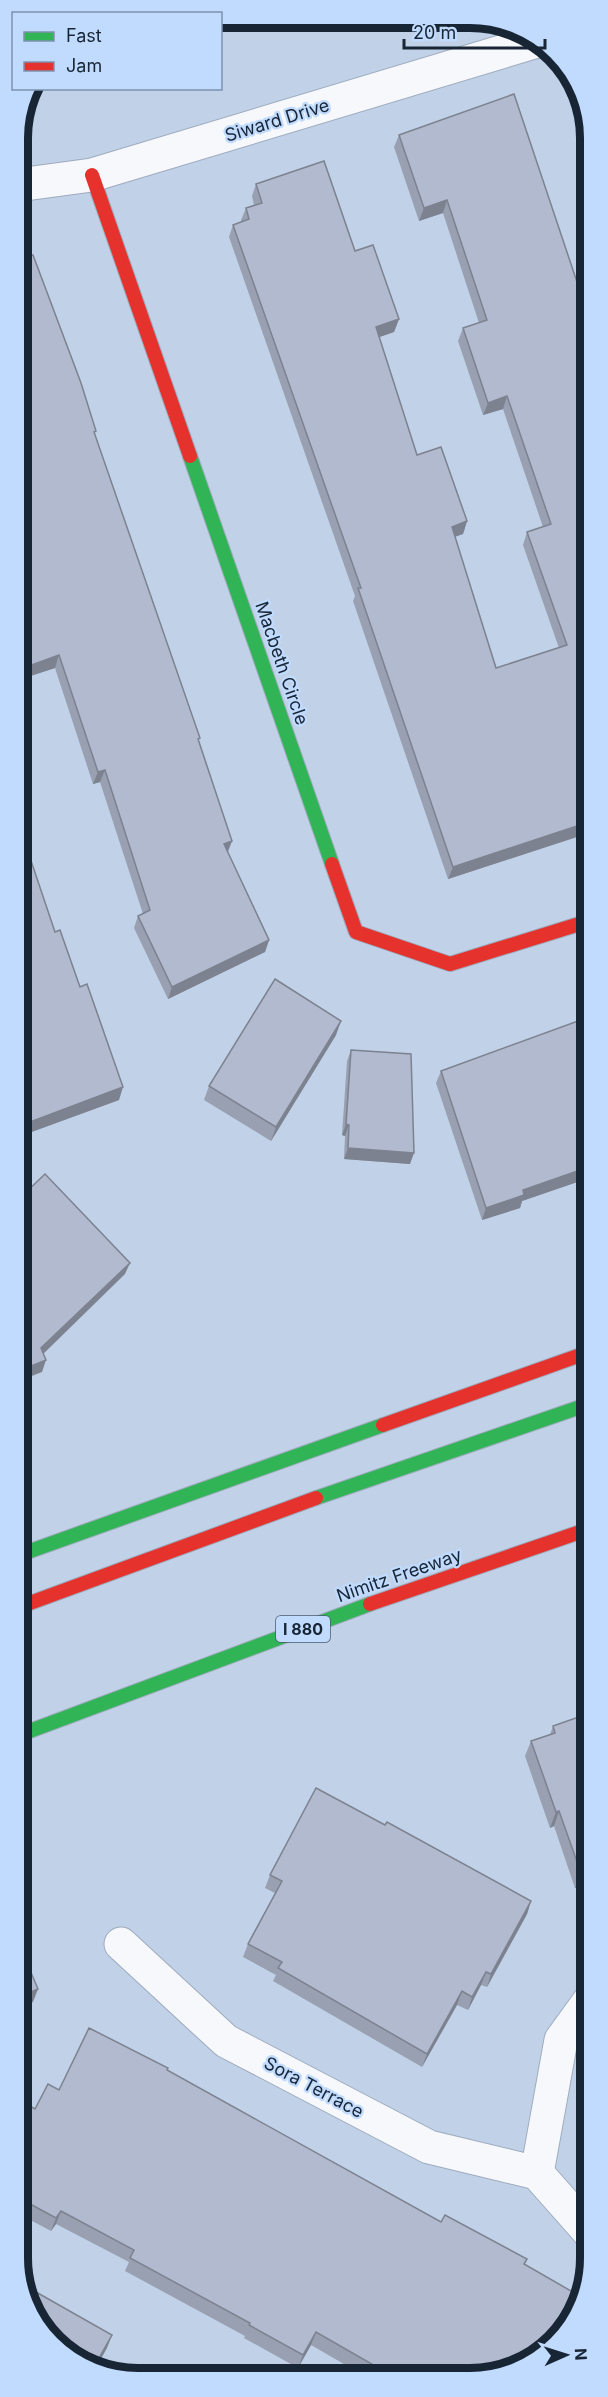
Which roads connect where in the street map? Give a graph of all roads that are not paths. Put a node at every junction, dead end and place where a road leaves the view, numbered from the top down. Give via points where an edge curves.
1 (526, 44) edge
2 (92, 175) junction
3 (29, 184) edge
4 (580, 924) edge
5 (579, 1355) edge
6 (579, 1407) edge
7 (579, 1533) edge
8 (28, 1552) edge
9 (28, 1604) edge
10 (28, 1732) edge
11 (122, 1944) dead end
12 (579, 2015) edge
13 (537, 2173) junction
14 (579, 2221) edge

1 - 2 street, Siward Drive
2 - 3 street, Siward Drive
2 - 4 main road, Macbeth Circle via 356,932 450,964
5 - 8 main road
6 - 9 main road via 359,1482
7 - 10 main road, Nimitz Freeway / I 880 via 403,1592
11 - 13 street, Sora Terrace via 226,2041 429,2147
12 - 13 street via 561,2040
13 - 14 street

